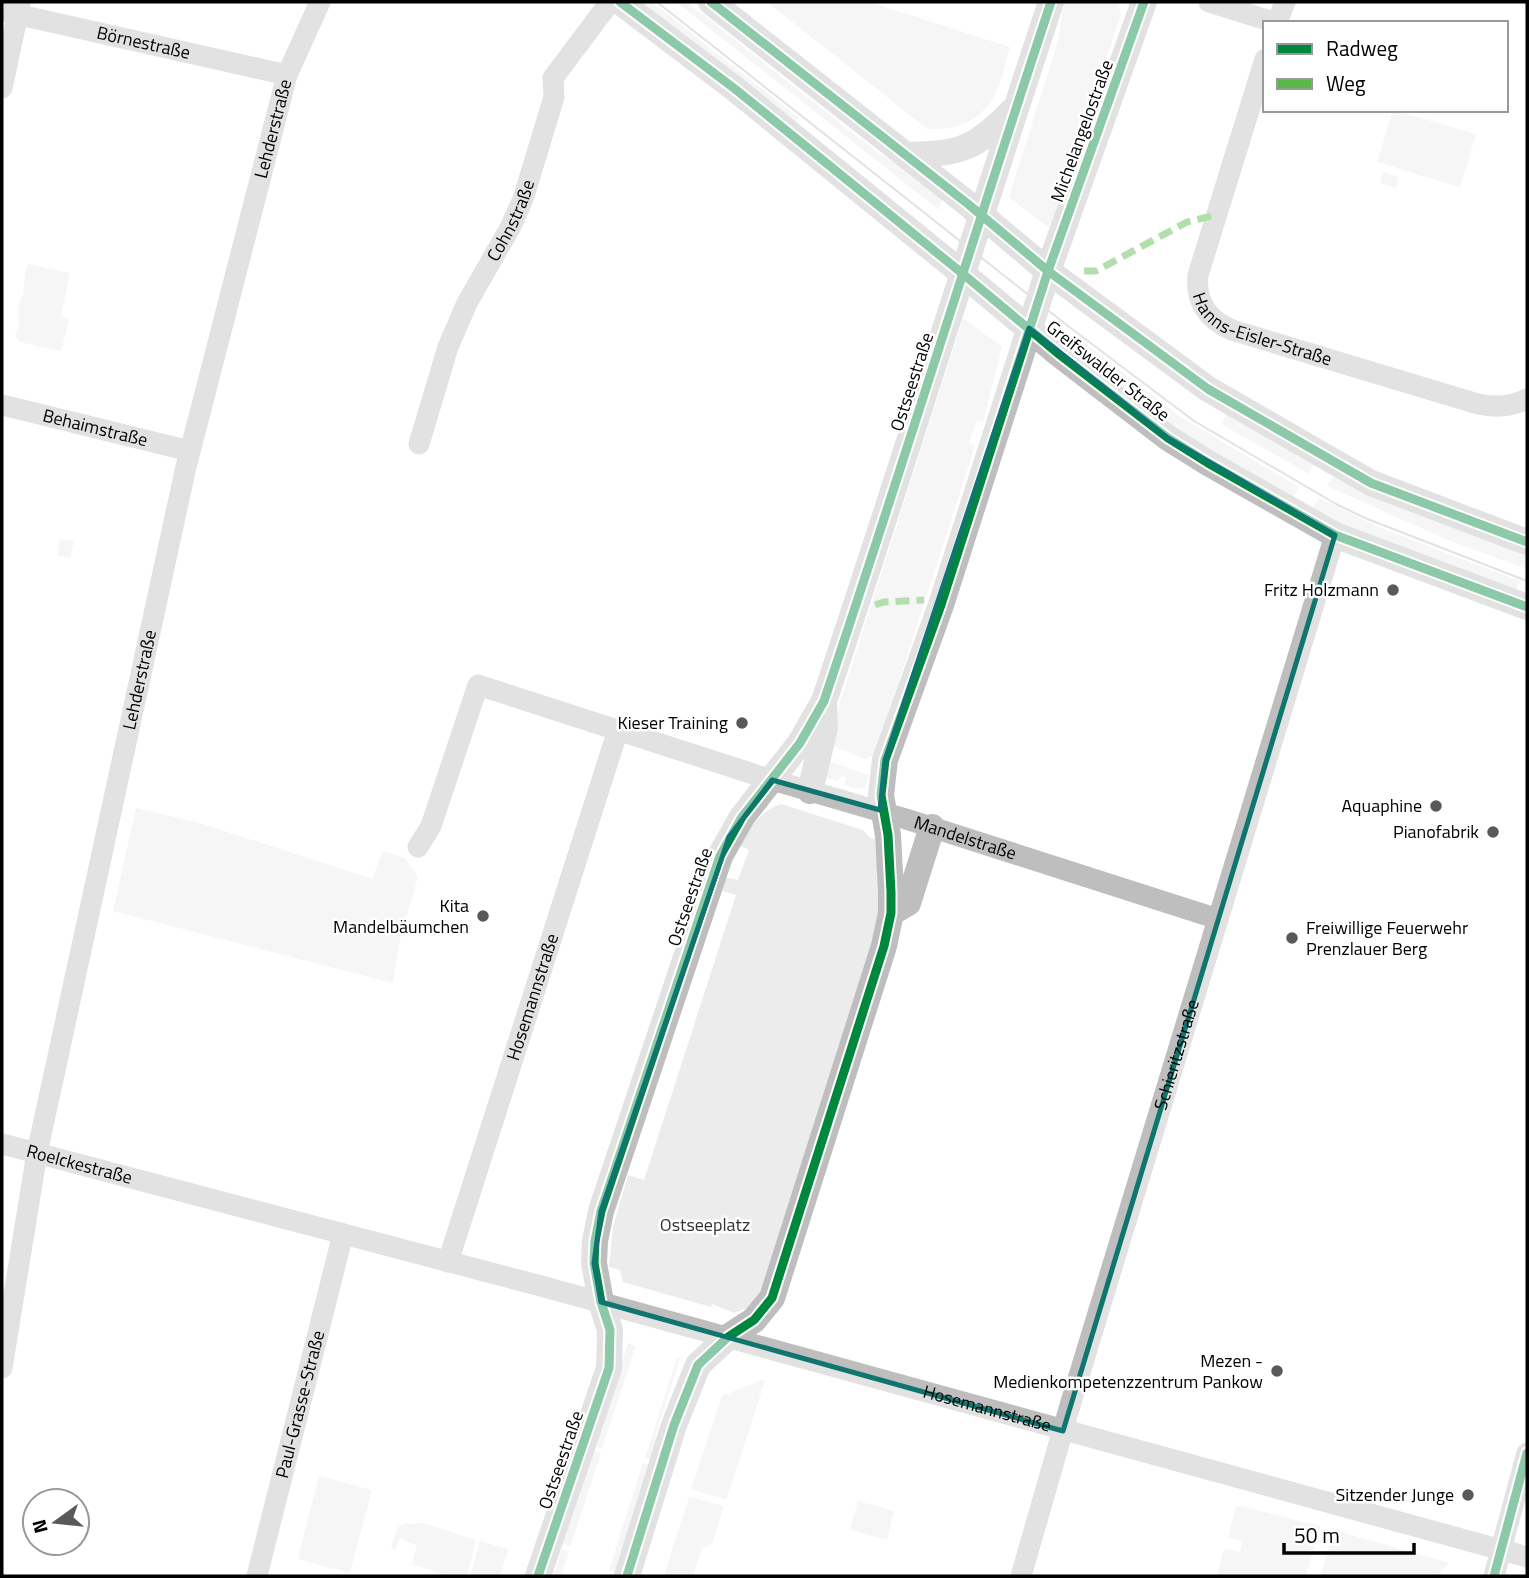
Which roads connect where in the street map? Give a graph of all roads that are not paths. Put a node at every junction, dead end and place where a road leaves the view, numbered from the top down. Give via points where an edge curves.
1 (320, 2) edge
2 (610, 2) edge
3 (620, 2) edge
4 (711, 2) edge
5 (1051, 2) edge
6 (1144, 2) edge
7 (1209, 2) edge
8 (1285, 2) edge
9 (13, 9) edge
10 (1271, 21) edge
11 (1278, 21) edge
12 (1263, 65) edge
13 (287, 75) junction
14 (2, 88) edge
15 (1016, 107) junction
16 (906, 155) junction
17 (981, 214) junction
18 (1048, 271) junction
19 (964, 274) junction
20 (1029, 328) junction
21 (1527, 398) edge
22 (2, 405) edge
23 (419, 444) dead end
24 (190, 451) junction
25 (1335, 535) junction
26 (1527, 542) edge
27 (1527, 607) edge
28 (824, 701) junction
29 (618, 730) junction
30 (772, 780) junction
31 (810, 791) junction
32 (883, 811) junction
33 (932, 827) junction
34 (418, 847) dead end
35 (891, 913) junction
36 (1218, 919) junction
37 (2, 1144) edge
38 (37, 1153) junction
39 (157, 1184) joint
40 (343, 1234) junction
41 (448, 1262) junction
42 (601, 1302) junction
43 (728, 1337) junction
44 (2, 1368) edge
45 (1063, 1431) junction
46 (1527, 1452) edge
47 (1501, 1550) junction
48 (1527, 1557) edge
49 (257, 1576) edge
50 (538, 1576) edge
51 (627, 1576) edge
52 (1021, 1576) edge
53 (1494, 1576) edge

1 - 13 street, Lehderstraße
2 - 23 street, Cohnstraße via 553,78 554,97 523,199 447,347
3 - 19 main road, Greifswalder Straße
4 - 16 main road
5 - 15 main road
6 - 18 main road, Michelangelostraße
7 - 10 street
8 - 11 street
9 - 13 street, Börnestraße
9 - 14 street
12 - 21 street, Hanns-Eisler-Straße via 1198,275 1198,293 1208,314 1232,330 1478,404 1515,405
13 - 24 street, Lehderstraße
15 - 16 main road via 973,146 946,154
15 - 17 main road
16 - 17 main road
17 - 18 main road
17 - 19 main road, Ostseestraße
18 - 20 main road
18 - 26 main road via 1209,389 1328,460 1371,483
19 - 20 main road, Greifswalder Straße
19 - 28 main road, Ostseestraße
20 - 25 main road, Greifswalder Straße via 1168,438
20 - 32 main road via 941,605 885,760
22 - 24 street, Behaimstraße
24 - 38 street, Lehderstraße
25 - 27 main road, Greifswalder Straße
25 - 36 street, Schieritzstraße
28 - 30 main road, Ostseestraße
28 - 31 main road via 825,728
29 - 30 street, Mandelstraße
29 - 34 street, Mandelstraße via 478,685 431,826
29 - 41 street, Hosemannstraße
30 - 31 street, Mandelstraße
30 - 42 main road, Ostseestraße via 742,817 720,856 614,1170 595,1241
31 - 32 street, Mandelstraße
32 - 33 street, Mandelstraße
32 - 35 main road
33 - 35 main road via 908,903
33 - 36 street, Mandelstraße
35 - 43 main road via 772,1298 754,1320
36 - 45 street, Schieritzstraße
37 - 38 street, Roelckestraße
38 - 39 street, Roelckestraße
38 - 44 street, Lehderstraße
39 - 40 street, Hosemannstraße
40 - 41 street, Hosemannstraße
40 - 49 street, Paul-Grasse-Straße
41 - 42 street, Hosemannstraße
42 - 43 street, Hosemannstraße
42 - 50 main road, Ostseestraße via 610,1330 609,1368
43 - 45 street, Hosemannstraße
43 - 51 main road via 698,1365 674,1425
45 - 47 street, Hosemannstraße
45 - 52 street, Schieritzstraße
46 - 47 street
47 - 48 street, Hosemannstraße
47 - 53 street

